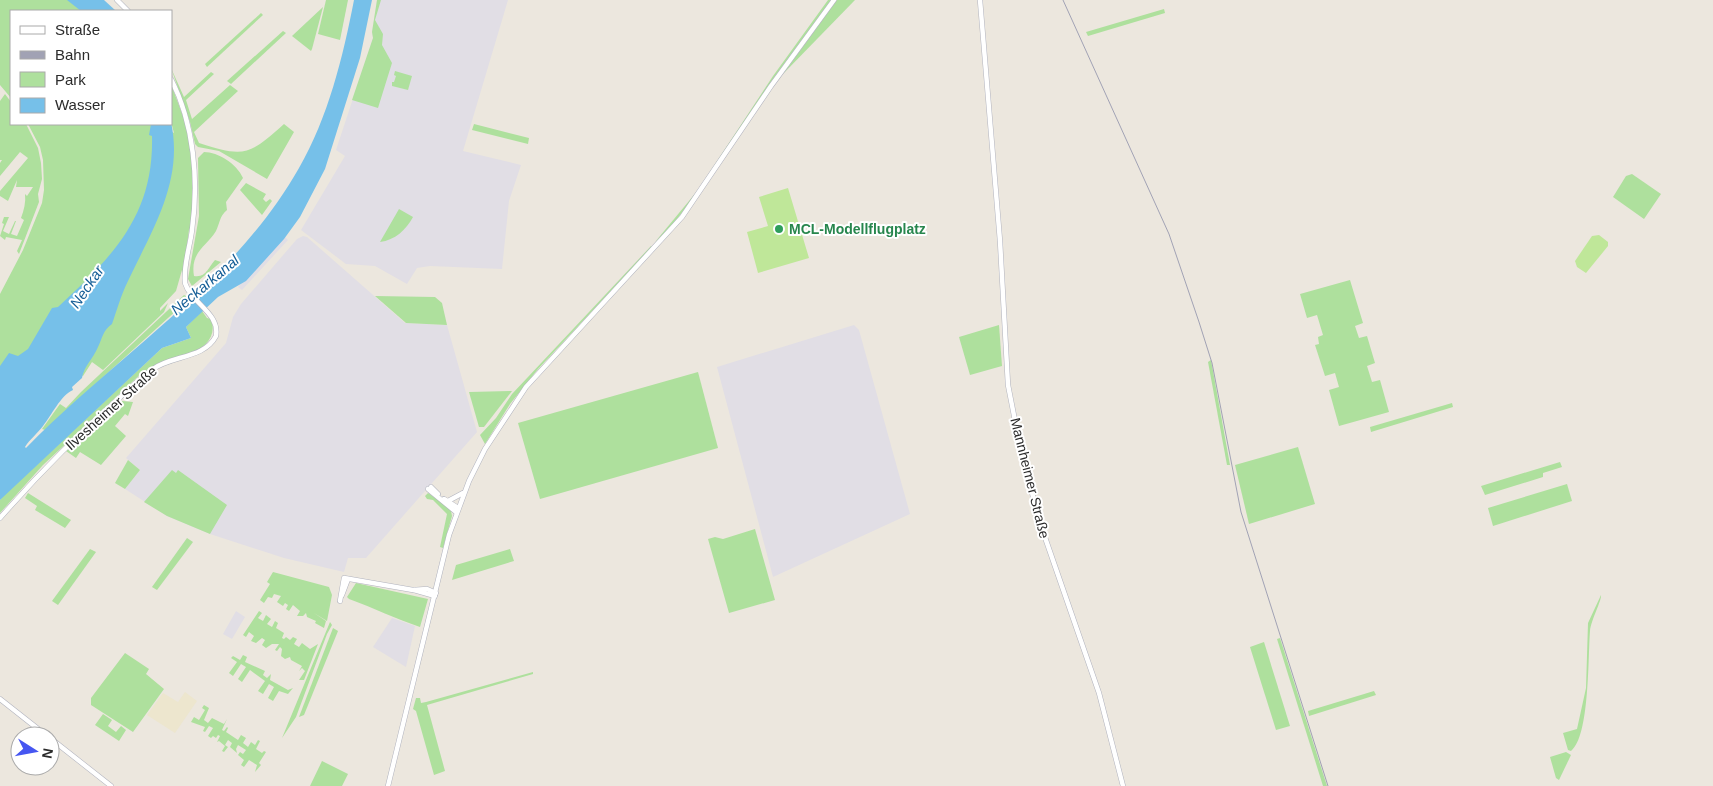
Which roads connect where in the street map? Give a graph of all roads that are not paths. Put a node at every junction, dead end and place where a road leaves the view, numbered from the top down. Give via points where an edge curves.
1 (117, 0) edge
2 (834, 0) edge
3 (980, 0) edge
4 (127, 10) edge
5 (172, 82) edge
6 (464, 492) junction
7 (448, 502) junction
8 (457, 510) junction
9 (0, 518) edge
10 (346, 578) dead end
11 (438, 581) junction
12 (427, 589) junction
13 (413, 590) junction
14 (436, 595) junction
15 (0, 699) edge
16 (35, 726) edge
17 (60, 746) edge
18 (111, 786) edge
19 (388, 786) edge
20 (1123, 786) edge

1 - 4 main road
2 - 6 main road via 682,217 552,356 512,405
3 - 20 main road, Mannheimer Straße via 1006,367 1014,419 1040,523 1099,693
5 - 9 main road, Ilvesheimer Straße via 188,130 194,172 194,211 185,278 188,290 216,327 216,336 210,345 163,363 144,376 87,427
6 - 7 main road
6 - 8 main road
7 - 8 main road
7 - 8 main road via 430,488
8 - 11 main road
10 - 13 main road
11 - 12 main road
11 - 14 main road
12 - 13 main road
12 - 14 main road
13 - 14 main road
14 - 19 main road
15 - 16 main road
17 - 18 main road

